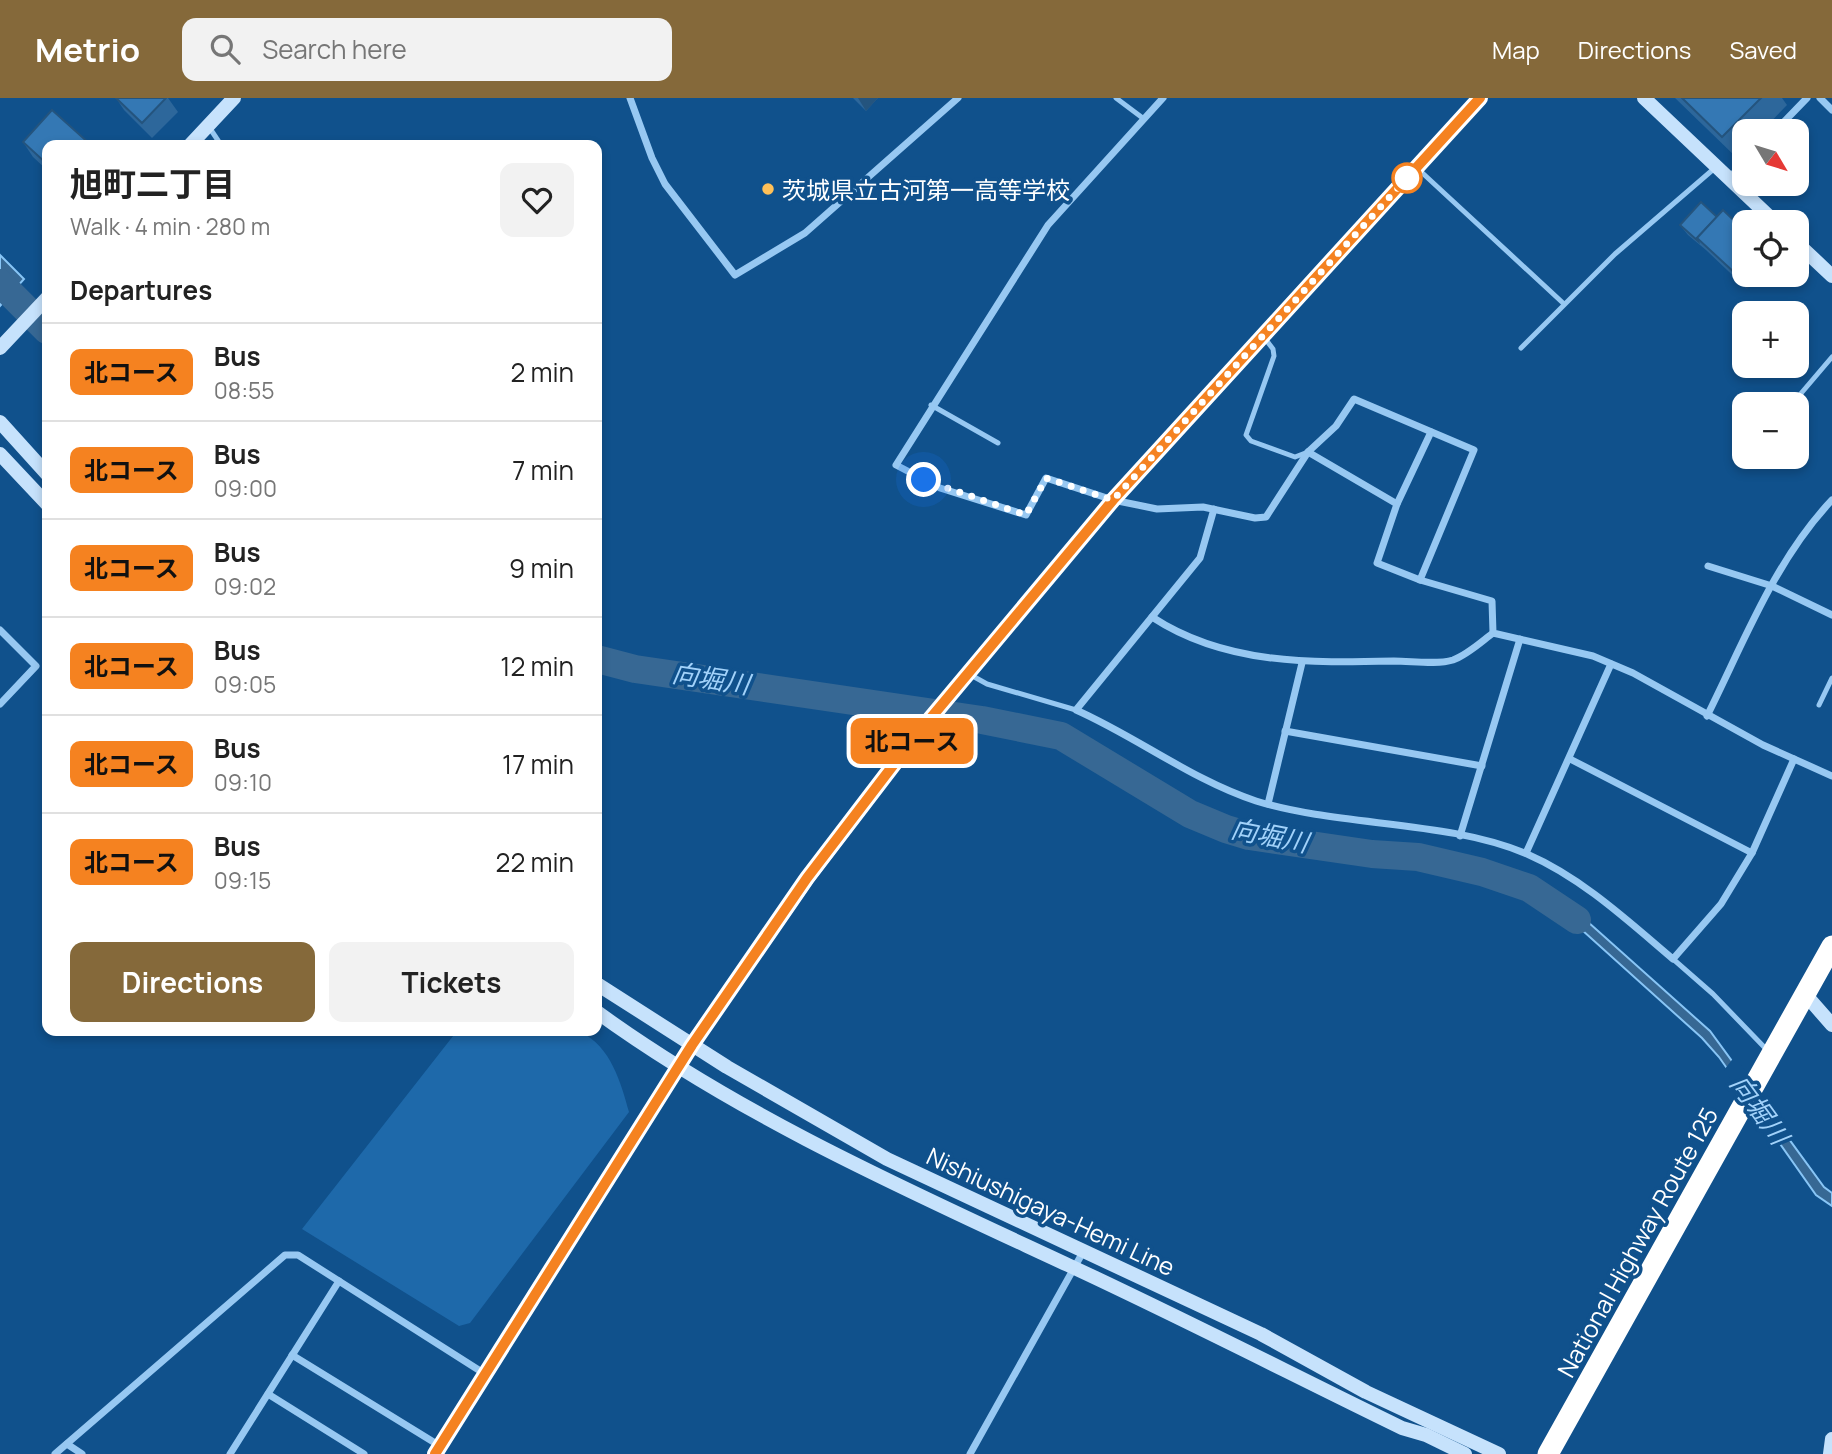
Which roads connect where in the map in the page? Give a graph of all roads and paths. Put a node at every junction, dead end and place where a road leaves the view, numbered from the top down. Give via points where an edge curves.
1 (234, 98) edge
2 (631, 98) edge
3 (958, 98) edge
4 (1116, 98) edge
5 (1163, 98) edge
6 (1480, 98) edge
7 (1644, 98) edge
8 (1807, 98) edge
9 (1819, 98) edge
10 (1832, 110) edge
11 (1144, 119) junction
12 (1787, 119) edge
13 (208, 126) junction
14 (195, 140) edge
15 (218, 140) edge
16 (1716, 167) junction
17 (1417, 168) junction
18 (1732, 175) edge
19 (1729, 178) junction
20 (1762, 210) edge
21 (1809, 254) edge
22 (1832, 276) edge
23 (42, 303) edge
24 (1563, 303) junction
25 (1263, 336) junction
26 (0, 348) edge
27 (1521, 348) dead end
28 (1832, 357) edge
29 (1803, 392) edge
30 (931, 405) junction
31 (0, 422) edge
32 (1431, 432) junction
33 (998, 443) dead end
34 (1308, 452) junction
35 (0, 454) edge
36 (42, 468) edge
37 (42, 499) edge
38 (1113, 500) junction
39 (1832, 500) edge
40 (1397, 504) junction
41 (1214, 509) junction
42 (1708, 566) dead end
43 (1420, 580) junction
44 (1772, 586) junction
45 (1832, 615) edge
46 (1152, 617) junction
47 (0, 630) edge
48 (1493, 633) junction
49 (1520, 639) junction
50 (1303, 663) junction
51 (1611, 664) junction
52 (966, 673) junction
53 (1832, 678) edge
54 (0, 704) edge
55 (1819, 705) dead end
56 (1076, 710) junction
57 (1707, 716) junction
58 (1285, 731) junction
59 (1570, 760) junction
60 (1794, 760) junction
61 (1482, 766) junction
62 (1832, 776) edge
63 (1268, 804) junction
64 (1460, 836) junction
65 (1526, 853) junction
66 (1752, 853) junction
67 (1832, 946) edge
68 (1673, 959) junction
69 (602, 987) edge
70 (1805, 995) junction
71 (602, 1015) edge
72 (1832, 1025) edge
73 (692, 1045) junction
74 (1766, 1063) junction
75 (677, 1066) junction
76 (1083, 1252) junction
77 (1075, 1268) junction
78 (339, 1281) junction
79 (292, 1355) junction
80 (485, 1374) junction
81 (268, 1394) junction
82 (1832, 1439) edge
83 (66, 1444) junction
84 (437, 1450) edge
85 (55, 1454) edge
86 (82, 1454) edge
87 (230, 1454) edge
88 (364, 1454) edge
89 (970, 1454) edge
90 (1465, 1454) edge
91 (1499, 1454) edge
92 (1548, 1454) edge
93 (1830, 1454) edge

1 - 13 street
2 - 3 street via 665,184 735,275 805,233
4 - 11 lane
5 - 11 street
6 - 17 street
7 - 16 street
8 - 12 street
9 - 10 street
11 - 30 street via 1048,225
13 - 14 street
13 - 15 lane
16 - 19 street
16 - 24 lane
17 - 24 lane
17 - 25 street
18 - 19 street
19 - 20 street
21 - 22 street
23 - 26 street
24 - 27 lane
25 - 34 lane via 1274,356 1246,435 1295,457
25 - 38 street
28 - 29 lane
30 - 33 lane
30 - 38 street via 896,465 924,480 1026,515 1046,478
31 - 36 street
32 - 34 street via 1354,399 1336,426
32 - 40 street
32 - 43 street via 1474,450
34 - 40 street
34 - 41 street via 1266,517
35 - 37 street
38 - 41 street via 1157,509
38 - 52 street
39 - 44 street via 1805,528
40 - 43 street via 1377,564
41 - 46 street via 1200,558
42 - 44 street
43 - 48 street via 1492,601
44 - 45 street
44 - 57 street
46 - 50 street via 1168,628 1233,651
46 - 56 street
47 - 54 street via 36,666
48 - 49 street
48 - 50 street via 1452,660
49 - 51 street
49 - 61 street
50 - 58 street
51 - 57 street
51 - 59 street
52 - 56 lane via 986,684
52 - 73 street via 807,878
53 - 55 lane
56 - 63 street via 1194,774
57 - 60 street
58 - 61 street
58 - 63 street
59 - 65 street
59 - 66 street
60 - 62 street
60 - 66 street
61 - 64 street
63 - 64 street
64 - 65 street
65 - 68 street via 1585,886
66 - 68 street via 1721,904
67 - 70 highway, National Highway Route 125
68 - 74 lane via 1713,993
69 - 73 street, Nishiushigaya-Hemi Line
70 - 72 street
70 - 74 highway, National Highway Route 125
71 - 75 street, Nishiushigaya-Hemi Line
73 - 75 street
73 - 76 street, Nishiushigaya-Hemi Line via 887,1159
74 - 92 highway, National Highway Route 125
75 - 77 street, Nishiushigaya-Hemi Line via 872,1174
75 - 80 street
76 - 77 street
76 - 91 street, Nishiushigaya-Hemi Line via 1261,1334 1366,1392
77 - 89 street
77 - 90 street, Nishiushigaya-Hemi Line via 1402,1428 1426,1434
78 - 79 street
78 - 80 street
78 - 83 street via 298,1255 285,1255
79 - 81 street
79 - 84 street
80 - 84 street
81 - 87 street
81 - 88 street
82 - 93 street
83 - 85 street
83 - 86 street

